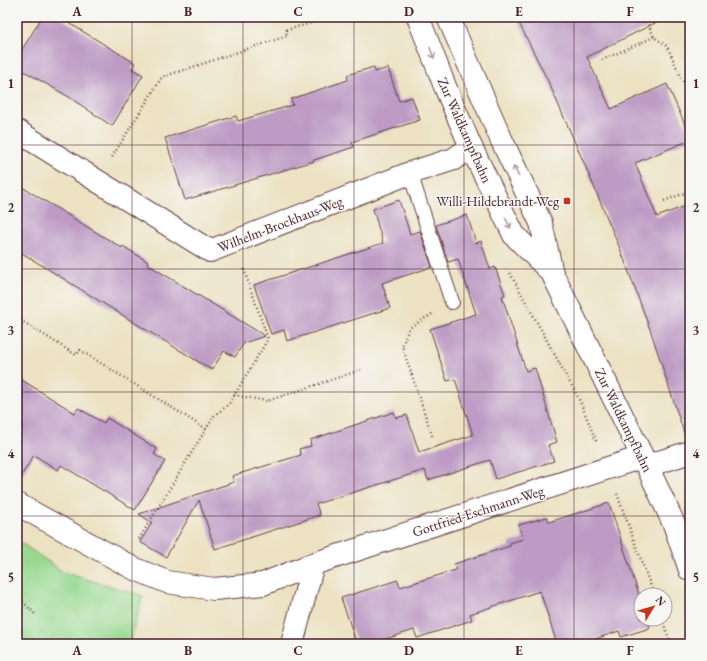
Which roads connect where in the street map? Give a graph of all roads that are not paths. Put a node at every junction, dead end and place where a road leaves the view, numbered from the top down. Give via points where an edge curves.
1 (418, 17) edge
2 (448, 17) edge
3 (17, 130) edge
4 (471, 147) junction
5 (410, 173) junction
6 (552, 273) junction
7 (452, 302) road end
8 (690, 452) edge
9 (644, 462) junction
10 (17, 504) edge
11 (313, 564) junction
12 (690, 570) edge
13 (292, 644) edge

1 -> 4 street, Zur Waldkampfbahn
6 -> 2 street, Zur Waldkampfbahn via 541,223
3 - 5 street, Wilhelm-Brockhaus-Weg via 210,252
4 - 5 street, Wilhelm-Brockhaus-Weg via 454,159
4 -> 6 street, Zur Waldkampfbahn via 514,235
5 - 7 lane
6 - 9 street, Zur Waldkampfbahn
8 - 9 street
9 - 11 street, Gottfried-Eschmann-Weg via 608,469
9 - 12 street, Zur Waldkampfbahn via 674,524
10 - 11 street, Gottfried-Eschmann-Weg via 124,563 167,582 214,589 263,584
11 - 13 street

